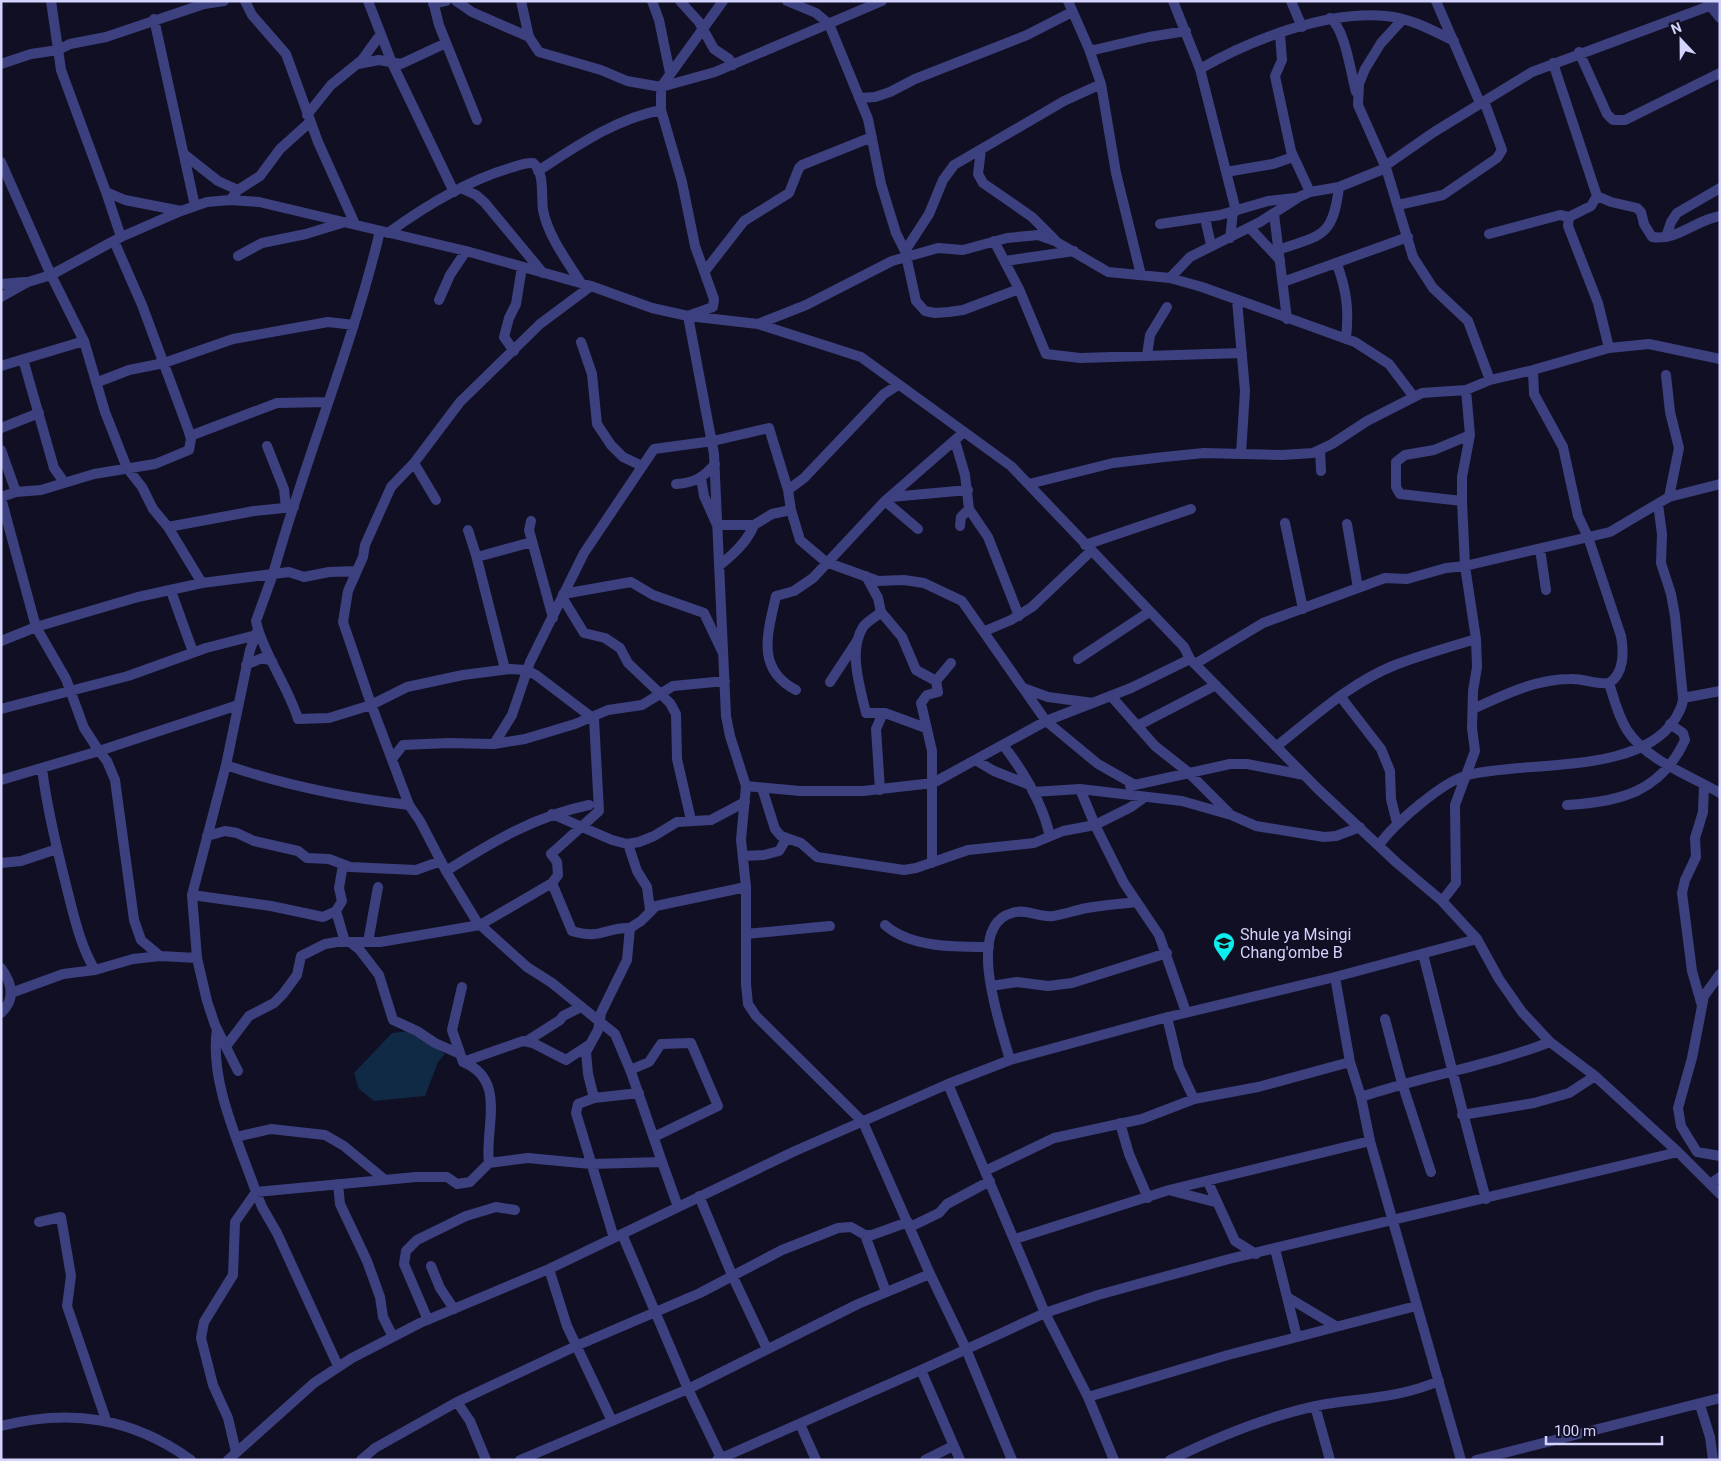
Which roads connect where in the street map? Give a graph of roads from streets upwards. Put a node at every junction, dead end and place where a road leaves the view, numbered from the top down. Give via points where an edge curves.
1 (50, 1) edge
2 (224, 1) edge
3 (245, 1) edge
4 (368, 1) edge
5 (446, 1) edge
6 (456, 1) edge
7 (521, 1) edge
8 (652, 1) edge
9 (680, 1) edge
10 (723, 1) edge
11 (882, 1) edge
12 (1068, 1) edge
13 (1291, 1) edge
14 (1436, 1) edge
15 (788, 2) edge
16 (1720, 2) edge
17 (433, 3) edge
18 (1176, 3) edge
19 (1708, 4) edge
20 (866, 5) edge
21 (1072, 12) junction
22 (1330, 18) junction
23 (1720, 18) edge
24 (154, 19) junction
25 (1403, 19) junction
26 (829, 24) junction
27 (702, 27) junction
28 (1302, 27) junction
29 (1186, 31) junction
30 (1280, 34) junction
31 (380, 35) junction
32 (529, 37) junction
33 (1454, 41) junction
34 (446, 43) junction
35 (1089, 49) junction
36 (58, 50) junction
37 (1579, 52) junction
38 (1553, 63) junction
39 (1, 64) edge
40 (357, 64) junction
41 (392, 64) junction
42 (733, 65) junction
43 (1200, 69) junction
44 (670, 73) junction
45 (1720, 73) edge
46 (1101, 84) junction
47 (661, 87) junction
48 (1357, 95) junction
49 (859, 98) junction
50 (1482, 102) junction
51 (661, 110) junction
52 (308, 118) junction
53 (477, 120) dead end
54 (872, 137) junction
55 (981, 150) junction
56 (185, 154) junction
57 (1293, 157) junction
58 (1, 162) edge
59 (1385, 167) junction
60 (538, 171) junction
61 (1226, 172) junction
62 (1339, 187) junction
63 (1720, 188) edge
64 (238, 190) junction
65 (457, 190) junction
66 (106, 192) junction
67 (1310, 192) junction
68 (1597, 196) junction
69 (1299, 197) junction
70 (230, 200) junction
71 (195, 206) junction
72 (1398, 206) junction
73 (181, 211) junction
74 (1234, 212) junction
75 (1274, 214) junction
76 (1720, 216) edge
77 (1569, 217) junction
78 (1205, 218) junction
79 (351, 223) junction
80 (1160, 224) dead end
81 (1250, 228) junction
82 (384, 232) junction
83 (1488, 234) dead end
84 (1666, 236) junction
85 (1408, 237) junction
86 (1230, 238) junction
87 (117, 239) junction
88 (1055, 240) junction
89 (994, 242) junction
90 (1211, 245) junction
91 (466, 250) junction
92 (1074, 251) junction
93 (906, 254) junction
94 (1279, 255) junction
95 (238, 256) dead end
96 (1005, 261) junction
97 (1338, 264) junction
98 (522, 267) junction
99 (705, 270) junction
100 (543, 273) junction
101 (50, 275) junction
102 (1141, 275) junction
103 (1170, 278) junction
104 (28, 282) junction
105 (1283, 282) junction
106 (581, 283) junction
107 (1, 284) edge
108 (591, 286) junction
109 (1018, 288) junction
110 (1, 296) edge
111 (439, 300) dead end
112 (1237, 300) junction
113 (1167, 307) dead end
114 (688, 316) junction
115 (1287, 319) junction
116 (758, 324) junction
117 (354, 325) junction
118 (1346, 339) junction
119 (84, 341) junction
120 (581, 342) dead end
121 (1609, 348) junction
122 (514, 351) junction
123 (1242, 353) junction
124 (1147, 356) junction
125 (23, 359) junction
126 (1720, 359) edge
127 (164, 363) junction
128 (1, 366) edge
129 (1533, 370) junction
130 (1666, 375) dead end
131 (1490, 380) junction
132 (98, 382) junction
133 (898, 384) junction
134 (1466, 390) junction
135 (1414, 397) junction
136 (328, 402) junction
137 (39, 413) junction
138 (1, 428) edge
139 (964, 432) junction
140 (1470, 435) junction
141 (190, 436) junction
142 (712, 441) junction
143 (955, 442) junction
144 (267, 446) dead end
145 (1, 450) edge
146 (1320, 450) junction
147 (1241, 454) junction
148 (414, 463) junction
149 (715, 464) junction
150 (642, 466) junction
151 (127, 468) junction
152 (1321, 471) dead end
153 (701, 478) junction
154 (64, 482) junction
155 (676, 484) dead end
156 (1029, 484) junction
157 (1720, 484) edge
158 (788, 490) junction
159 (968, 490) junction
160 (16, 492) junction
161 (1669, 497) junction
162 (1, 498) edge
163 (888, 499) junction
164 (436, 500) dead end
165 (1462, 501) junction
166 (1658, 504) junction
167 (290, 507) junction
168 (969, 509) junction
169 (1190, 509) dead end
170 (791, 510) junction
171 (532, 521) dead end
172 (1285, 523) dead end
173 (1347, 524) dead end
174 (717, 525) junction
175 (754, 525) junction
176 (960, 526) dead end
177 (168, 527) junction
178 (918, 529) dead end
179 (468, 530) dead end
180 (1588, 537) junction
181 (532, 542) junction
182 (1088, 548) junction
183 (1540, 548) junction
184 (477, 557) junction
185 (826, 562) junction
186 (720, 565) junction
187 (1465, 566) junction
188 (356, 571) junction
189 (273, 574) junction
190 (866, 576) junction
191 (202, 583) junction
192 (1358, 588) junction
193 (171, 590) junction
194 (1546, 590) dead end
195 (563, 595) junction
196 (1303, 609) junction
197 (882, 612) junction
198 (1148, 612) junction
199 (1018, 616) junction
200 (553, 618) junction
201 (36, 627) junction
202 (985, 631) junction
203 (257, 632) junction
204 (1476, 639) junction
205 (1, 641) edge
206 (857, 641) junction
207 (193, 652) junction
208 (723, 654) junction
209 (1078, 659) dead end
210 (272, 661) junction
211 (1192, 662) junction
212 (951, 663) dead end
213 (246, 665) junction
214 (505, 669) junction
215 (526, 670) junction
216 (725, 681) junction
217 (936, 681) junction
218 (830, 682) dead end
219 (1609, 683) junction
220 (1216, 685) junction
221 (1023, 688) junction
222 (70, 690) junction
223 (796, 690) dead end
224 (1720, 691) edge
225 (660, 694) junction
226 (1111, 696) junction
227 (1340, 696) junction
228 (1683, 698) junction
229 (1095, 703) junction
230 (238, 705) junction
231 (371, 705) junction
232 (1, 709) edge
233 (1473, 709) junction
234 (883, 713) junction
235 (591, 717) junction
236 (1046, 721) junction
237 (1671, 725) junction
238 (1137, 726) junction
239 (926, 728) junction
240 (494, 744) junction
241 (1003, 745) junction
242 (1277, 746) junction
243 (1642, 746) junction
244 (99, 752) junction
245 (392, 759) junction
246 (977, 761) junction
247 (226, 765) junction
248 (1670, 766) junction
249 (42, 769) junction
250 (1188, 772) junction
251 (1304, 775) junction
252 (1467, 775) junction
253 (1, 780) edge
254 (934, 783) junction
255 (1135, 785) junction
256 (1704, 785) junction
257 (746, 786) junction
258 (762, 788) junction
259 (1031, 788) junction
260 (1080, 789) junction
261 (880, 790) junction
262 (1105, 792) junction
263 (1720, 794) edge
264 (1145, 797) junction
265 (745, 802) junction
266 (409, 805) junction
267 (589, 805) dead end
268 (1567, 805) dead end
269 (552, 814) junction
270 (1231, 815) junction
271 (691, 820) junction
272 (1397, 822) junction
273 (1095, 825) junction
274 (583, 826) junction
275 (1360, 827) junction
276 (207, 836) junction
277 (1050, 836) junction
278 (787, 838) junction
279 (628, 844) junction
280 (1379, 845) junction
281 (57, 850) junction
282 (743, 856) junction
283 (441, 861) junction
284 (932, 863) junction
285 (1, 864) edge
286 (343, 865) junction
287 (446, 871) junction
288 (552, 883) junction
289 (378, 887) dead end
290 (746, 887) junction
291 (192, 895) junction
292 (1442, 901) junction
293 (1137, 902) junction
294 (650, 910) junction
295 (336, 911) junction
296 (480, 925) junction
297 (885, 925) dead end
298 (830, 926) dead end
299 (630, 928) junction
300 (746, 934) junction
301 (1477, 939) junction
302 (141, 940) junction
303 (368, 942) junction
304 (348, 943) junction
305 (989, 946) junction
306 (1166, 953) junction
307 (1423, 954) junction
308 (160, 956) junction
309 (197, 958) junction
310 (133, 959) junction
311 (1, 968) edge
312 (95, 970) junction
313 (1720, 974) edge
314 (1335, 977) junction
315 (991, 986) junction
316 (462, 987) dead end
317 (12, 993) junction
318 (1702, 1006) junction
319 (581, 1007) junction
320 (1186, 1012) junction
321 (1, 1013) edge
322 (1167, 1017) junction
323 (1385, 1019) dead end
324 (599, 1022) junction
325 (217, 1029) junction
326 (527, 1041) junction
327 (1550, 1042) junction
328 (226, 1045) junction
329 (589, 1045) junction
330 (461, 1058) junction
331 (1010, 1060) junction
332 (1350, 1062) junction
333 (630, 1070) junction
334 (238, 1071) dead end
335 (1454, 1072) junction
336 (1595, 1076) junction
337 (1402, 1083) junction
338 (948, 1084) junction
339 (639, 1093) junction
340 (1361, 1097) junction
341 (594, 1098) junction
342 (1194, 1099) junction
343 (1462, 1115) junction
344 (863, 1122) junction
345 (1120, 1124) junction
346 (236, 1137) junction
347 (654, 1137) junction
348 (1370, 1141) junction
349 (1678, 1152) junction
350 (1720, 1156) edge
351 (662, 1162) junction
352 (489, 1163) junction
353 (591, 1164) junction
354 (986, 1171) junction
355 (1431, 1172) dead end
356 (384, 1178) junction
357 (1720, 1178) edge
358 (990, 1181) junction
359 (1208, 1182) junction
360 (338, 1184) junction
361 (1710, 1184) junction
362 (1169, 1190) junction
363 (256, 1192) junction
364 (1720, 1194) edge
365 (699, 1196) junction
366 (1148, 1198) junction
367 (1486, 1198) junction
368 (1215, 1202) junction
369 (678, 1207) junction
370 (515, 1210) dead end
371 (39, 1222) dead end
372 (1392, 1222) junction
373 (909, 1225) junction
374 (865, 1235) junction
375 (618, 1236) junction
376 (1015, 1239) junction
377 (1235, 1241) junction
378 (1275, 1249) junction
379 (1256, 1254) junction
380 (1229, 1259) junction
381 (431, 1266) dead end
382 (548, 1269) junction
383 (930, 1274) junction
384 (732, 1275) junction
385 (886, 1292) junction
386 (1287, 1297) junction
387 (1416, 1306) junction
388 (454, 1309) junction
389 (656, 1310) junction
390 (1044, 1312) junction
391 (428, 1320) junction
392 (1334, 1325) junction
393 (393, 1337) junction
394 (1297, 1337) junction
395 (576, 1346) junction
396 (767, 1349) junction
397 (966, 1349) junction
398 (338, 1366) junction
399 (922, 1370) junction
400 (1439, 1381) junction
401 (688, 1389) junction
402 (1088, 1397) junction
403 (1720, 1398) edge
404 (457, 1402) junction
405 (1700, 1404) junction
406 (1315, 1406) junction
407 (106, 1420) junction
408 (612, 1421) junction
409 (800, 1424) junction
410 (1, 1426) edge
411 (954, 1446) junction
412 (236, 1452) junction
413 (1506, 1456) edge
414 (720, 1459) edge
415 (191, 1460) edge
416 (228, 1460) edge
417 (361, 1460) edge
418 (486, 1460) edge
419 (520, 1460) edge
420 (816, 1460) edge
421 (925, 1460) edge
422 (960, 1460) edge
423 (1012, 1460) edge
424 (1114, 1460) edge
425 (1170, 1460) edge
426 (1330, 1460) edge
427 (1461, 1460) edge
428 (1476, 1460) edge
429 (1713, 1460) edge

1 - 36 street
2 - 24 street
3 - 52 street via 252,16 286,54
4 - 31 street
5 - 17 street
6 - 32 street via 472,12
7 - 32 street
8 - 44 street
9 - 27 street
10 - 27 street
11 - 20 street
12 - 21 street
13 - 28 street
14 - 33 street
15 - 26 street via 816,13
16 - 19 street
17 - 34 street
18 - 29 street
19 - 23 street
19 - 37 street
20 - 26 street
21 - 35 street
21 - 49 street via 1027,35 890,92
22 - 25 street via 1360,15
22 - 28 street
22 - 48 street via 1335,22 1345,46
24 - 36 street
24 - 56 street
25 - 33 street
25 - 48 street via 1380,43 1365,69
26 - 42 street
26 - 49 street
27 - 42 street via 714,49
27 - 44 street
28 - 30 street
29 - 35 street
29 - 43 street
30 - 43 street via 1223,55
30 - 57 street via 1282,60 1275,76
31 - 40 street
31 - 41 street
32 - 47 street via 539,52 627,81
33 - 50 street
34 - 41 street via 400,64
34 - 53 street
35 - 46 street
36 - 39 street via 31,54
36 - 66 street via 61,70
37 - 38 street
37 - 45 street via 1607,114 1618,121
38 - 50 street
38 - 68 street
40 - 41 street via 379,60
40 - 52 street via 331,85
41 - 65 street
42 - 47 street
43 - 61 street
44 - 47 street
46 - 55 street via 1064,101
46 - 102 street via 1116,173
47 - 51 street
48 - 59 street via 1362,118
49 - 54 street
50 - 59 street
50 - 72 street via 1502,150 1497,158 1444,195
51 - 60 street via 637,115 580,142
51 - 99 street via 682,182 695,246
52 - 64 street via 260,176
52 - 79 street
54 - 93 street via 884,194 896,234
54 - 99 street via 802,165 789,193 744,221
55 - 88 street via 978,174 983,184 1032,217
55 - 93 street via 948,171
56 - 64 street via 218,181
56 - 71 street
57 - 61 street
57 - 67 street
58 - 101 street
59 - 62 street
59 - 72 street
60 - 65 street via 534,163 526,163 496,172
60 - 106 street via 548,226
61 - 74 street
62 - 67 street
62 - 94 street via 1337,207 1327,229
63 - 84 street via 1677,214
64 - 70 street
65 - 82 street
65 - 100 street via 476,195 485,203
66 - 73 street via 125,200
66 - 87 street
67 - 69 street
68 - 77 street via 1591,206
68 - 84 street via 1637,208 1652,237
69 - 74 street
69 - 75 street
70 - 71 street
70 - 79 street via 259,202
71 - 73 street
72 - 85 street
73 - 87 street
74 - 78 street
74 - 86 street
75 - 81 street
75 - 94 street
76 - 84 street via 1671,237
77 - 83 street via 1560,215
77 - 121 street via 1568,226 1598,303
78 - 80 street
78 - 90 street
79 - 82 street
79 - 95 street via 262,242
81 - 86 street
81 - 94 street
82 - 91 street
82 - 117 street
85 - 97 street
85 - 131 street via 1413,257 1432,288 1468,321
86 - 90 street
87 - 101 street
87 - 127 street
88 - 89 street via 1038,235
88 - 92 street
89 - 93 street via 963,250 938,248
89 - 96 street
90 - 103 street via 1190,257
91 - 98 street
91 - 111 street
92 - 96 street
92 - 102 street via 1108,272
93 - 109 street via 916,301 925,311 963,310
93 - 116 street via 806,305
94 - 105 street
96 - 109 street
97 - 105 street
97 - 118 street via 1346,288
98 - 100 street
98 - 122 street via 516,304 504,337
99 - 114 street via 713,294 713,307
100 - 106 street
101 - 104 street
101 - 119 street
102 - 103 street
103 - 112 street
104 - 107 street
104 - 110 street
105 - 115 street
106 - 108 street
108 - 114 street via 652,308
108 - 122 street via 540,324
109 - 124 street via 1046,354 1080,358
112 - 115 street
112 - 123 street
113 - 124 street via 1151,331
114 - 116 street
114 - 142 street
115 - 118 street
116 - 133 street via 861,357
117 - 127 street via 328,322 233,338
117 - 136 street
118 - 135 street via 1389,364
119 - 125 street
119 - 132 street
120 - 150 street via 592,374 598,424 611,445 624,457
121 - 126 street via 1649,344
121 - 129 street
122 - 148 street via 460,402
123 - 124 street
123 - 147 street via 1245,392
125 - 128 street
125 - 137 street
127 - 132 street via 129,370
127 - 141 street
129 - 131 street
129 - 180 street via 1534,394 1563,447 1574,504
130 - 161 street via 1670,412 1679,448
131 - 134 street
132 - 151 street via 105,412
133 - 139 street
133 - 158 street via 884,394 804,478
134 - 135 street via 1422,393
134 - 140 street
135 - 146 street
136 - 141 street via 276,403
136 - 167 street
137 - 138 street
137 - 154 street via 54,468
139 - 143 street
139 - 156 street via 1011,466
140 - 165 street via 1462,477
140 - 165 street via 1434,450 1406,455 1396,462 1396,488 1400,494
141 - 151 street via 189,450 155,464
142 - 149 street
142 - 150 street via 654,450
142 - 158 street via 769,428
143 - 159 street
143 - 163 street
144 - 167 street
145 - 160 street
146 - 147 street via 1282,455
146 - 152 street
147 - 156 street via 1195,454 1113,463
148 - 164 street
148 - 188 street via 391,486
149 - 153 street
149 - 174 street
150 - 195 street via 584,553
151 - 154 street
151 - 177 street
153 - 155 street via 689,484
153 - 174 street via 704,496
154 - 160 street via 28,493
156 - 182 street
157 - 161 street
158 - 170 street
159 - 163 street
159 - 168 street
160 - 162 street
161 - 166 street
162 - 201 street
163 - 178 street
163 - 185 street
165 - 187 street
166 - 180 street via 1622,527
166 - 228 street via 1661,563 1675,616
167 - 177 street
167 - 189 street
168 - 176 street via 961,518
168 - 199 street via 988,537
169 - 182 street
170 - 175 street via 772,514
170 - 185 street via 800,540
171 - 181 street via 529,530
172 - 196 street
173 - 192 street
174 - 175 street
174 - 186 street
175 - 186 street via 750,536
177 - 191 street
179 - 184 street
180 - 183 street
180 - 219 street via 1622,644 1620,671
181 - 184 street
181 - 200 street
182 - 198 street
182 - 199 street via 1058,584
183 - 187 street
183 - 194 street
184 - 214 street
185 - 190 street
185 - 223 street via 803,585 776,596 766,640 767,652 780,678
186 - 208 street
187 - 192 street via 1407,579 1385,578
187 - 204 street
188 - 189 street via 304,577 290,572
188 - 231 street via 348,591 343,622
189 - 191 street
189 - 203 street via 256,621
190 - 197 street
190 - 202 street via 878,581 924,583 962,601
191 - 193 street
192 - 196 street
193 - 201 street
193 - 207 street
195 - 200 street
195 - 208 street via 631,582 653,595 704,613
195 - 225 street via 584,633 605,638 620,648 628,664
196 - 211 street via 1263,623
197 - 206 street via 864,626
197 - 217 street via 902,637 916,670
198 - 209 street
198 - 211 street via 1184,647
199 - 202 street
200 - 215 street
201 - 205 street
201 - 222 street
202 - 221 street
203 - 207 street
203 - 210 street
203 - 213 street
204 - 227 street via 1394,666
204 - 233 street
206 - 218 street
206 - 234 street via 857,670 866,713
207 - 222 street via 128,676
208 - 216 street
210 - 213 street via 262,658
210 - 231 street via 286,686 298,719 329,718
211 - 220 street
211 - 226 street
212 - 217 street
213 - 230 street
214 - 215 street
214 - 231 street via 407,687
215 - 235 street
215 - 240 street via 512,715
216 - 225 street via 673,686
216 - 257 street via 730,736
217 - 239 street via 938,692 927,695 921,703
219 - 233 street via 1571,679 1551,681 1505,694
219 - 243 street via 1623,723
220 - 238 street
220 - 242 street
221 - 229 street via 1048,697
221 - 236 street
222 - 232 street
222 - 244 street via 84,728
224 - 228 street
225 - 235 street via 642,705 608,710
225 - 271 street via 670,702 676,714 677,759
226 - 229 street
226 - 238 street
227 - 242 street
227 - 272 street via 1381,749 1390,771 1391,799
228 - 237 street via 1680,711
229 - 236 street
230 - 244 street
230 - 247 street
231 - 245 street
233 - 252 street via 1475,751
234 - 239 street
234 - 261 street via 876,729
235 - 240 street via 526,739
235 - 274 street via 594,719 600,807 598,814
236 - 241 street
236 - 255 street via 1098,764
237 - 243 street via 1664,734
237 - 248 street via 1683,733 1685,740
238 - 250 street via 1155,746
239 - 254 street via 932,751
240 - 245 street via 448,742 403,745
241 - 246 street
241 - 259 street
242 - 251 street
243 - 248 street
243 - 252 street via 1584,762
244 - 249 street
244 - 302 street via 107,760 115,780 134,920
245 - 266 street
246 - 254 street
246 - 259 street
247 - 266 street via 338,794
247 - 276 street
248 - 256 street
248 - 268 street via 1644,788 1626,797
249 - 253 street
249 - 281 street
250 - 251 street via 1247,764
250 - 255 street
250 - 270 street
251 - 275 street
252 - 272 street
252 - 292 street via 1455,805 1456,884
254 - 261 street
254 - 284 street
255 - 262 street
256 - 263 street
256 - 318 street via 1705,800 1695,838 1696,857 1682,893 1692,971
257 - 258 street
257 - 265 street
258 - 261 street
258 - 278 street via 775,828
259 - 260 street
259 - 277 street
260 - 262 street
260 - 273 street
262 - 264 street
264 - 270 street via 1182,801
264 - 273 street
265 - 271 street via 711,820
265 - 282 street via 741,840
266 - 283 street
267 - 269 street
269 - 274 street
269 - 287 street via 507,834
270 - 275 street via 1256,826 1324,837
271 - 279 street via 677,822 654,836
272 - 280 street
273 - 277 street
273 - 293 street
274 - 279 street
274 - 288 street via 551,854 557,862 558,875
275 - 280 street
276 - 286 street via 225,831 298,851 307,858 329,859
276 - 291 street
277 - 284 street via 1034,843 968,850
278 - 282 street via 779,851
278 - 284 street via 801,843 825,860 904,870
279 - 294 street via 637,871 647,887
280 - 292 street
281 - 285 street
281 - 312 street via 76,922
282 - 290 street
283 - 286 street via 416,870
283 - 287 street
286 - 295 street via 339,888 342,901
287 - 296 street
288 - 296 street
288 - 299 street via 572,931 599,935
289 - 303 street
290 - 294 street
290 - 300 street
291 - 295 street via 271,906 314,916 323,917
291 - 309 street
292 - 301 street
293 - 305 street via 1052,916 1021,911 1011,913 994,923
293 - 306 street via 1148,916
294 - 299 street
295 - 304 street
296 - 303 street
296 - 319 street via 527,967
297 - 305 street via 895,934 932,944 957,948
298 - 300 street
299 - 324 street via 627,960
300 - 344 street via 748,1004 756,1016
301 - 307 street
301 - 327 street via 1522,1012
302 - 308 street
302 - 310 street
303 - 304 street
304 - 328 street via 325,944 301,956 297,975 283,994 249,1016
304 - 330 street via 359,949 379,975 393,1020 418,1031
305 - 315 street
306 - 315 street via 1066,984 1048,986 1017,982
306 - 320 street
307 - 314 street
307 - 335 street
308 - 309 street
308 - 310 street
309 - 325 street
310 - 312 street
311 - 317 street
312 - 317 street via 62,974
313 - 318 street via 1708,988
314 - 320 street
314 - 332 street
315 - 331 street
316 - 330 street via 452,1023
317 - 321 street via 8,1006
318 - 350 street via 1678,1115 1697,1152
319 - 324 street
319 - 326 street
320 - 322 street
322 - 331 street
322 - 342 street via 1179,1068
323 - 337 street
324 - 329 street
324 - 333 street via 615,1034
325 - 328 street
325 - 346 street via 214,1048 219,1080
326 - 329 street via 566,1060
326 - 330 street
327 - 335 street via 1514,1056
327 - 336 street
328 - 334 street
329 - 341 street via 586,1061
330 - 352 street via 472,1066 490,1093
331 - 338 street
332 - 340 street
332 - 342 street via 1258,1087
333 - 339 street
333 - 347 street via 649,1062 661,1044 691,1043 718,1106
335 - 337 street
335 - 343 street
336 - 343 street via 1569,1093 1534,1103
336 - 349 street
337 - 340 street
337 - 355 street
338 - 344 street
338 - 354 street
339 - 341 street
339 - 347 street
340 - 348 street
341 - 353 street via 578,1104 576,1113
342 - 345 street via 1152,1117
343 - 367 street
344 - 365 street
344 - 373 street
345 - 354 street via 1054,1138
345 - 366 street
346 - 356 street via 271,1128 325,1135
346 - 363 street
347 - 351 street
348 - 359 street
348 - 372 street
349 - 361 street
349 - 367 street
351 - 353 street
351 - 369 street
352 - 353 street via 528,1158
352 - 356 street via 470,1182 457,1184 447,1177
353 - 375 street
354 - 358 street
356 - 360 street
357 - 361 street
358 - 373 street via 947,1204 939,1213
358 - 376 street
359 - 362 street
359 - 368 street
360 - 363 street
360 - 393 street via 340,1204 367,1261 380,1297 383,1317
361 - 364 street
362 - 366 street
362 - 368 street
363 - 398 street
363 - 412 street via 235,1222 232,1275 204,1322 201,1338
365 - 369 street
365 - 384 street
366 - 376 street
367 - 372 street
368 - 377 street
369 - 375 street
370 - 391 street via 496,1207 466,1216 417,1240 406,1252 404,1264
371 - 407 street via 61,1217 71,1276 67,1306
372 - 378 street
372 - 387 street
373 - 374 street
373 - 383 street
374 - 384 street via 852,1227 838,1228 782,1250
374 - 385 street
375 - 382 street
375 - 389 street
376 - 390 street
377 - 379 street
377 - 380 street
378 - 379 street
378 - 386 street
379 - 380 street
380 - 390 street
381 - 388 street
382 - 388 street
382 - 395 street via 566,1326
383 - 385 street
383 - 397 street
384 - 389 street via 700,1293
384 - 396 street
385 - 396 street
386 - 392 street
386 - 394 street
387 - 392 street
387 - 400 street
388 - 391 street
389 - 395 street
389 - 401 street
390 - 397 street
390 - 402 street
391 - 393 street
392 - 394 street
393 - 398 street
394 - 402 street
395 - 404 street
395 - 408 street
396 - 401 street
397 - 399 street
397 - 423 street
398 - 412 street via 291,1402
399 - 409 street
399 - 411 street
400 - 406 street via 1398,1395
400 - 427 street
401 - 408 street
401 - 414 street
402 - 424 street
403 - 405 street
404 - 417 street via 375,1448
404 - 418 street via 470,1421
405 - 413 street
405 - 429 street
406 - 425 street via 1244,1428
406 - 426 street
407 - 410 street via 30,1418
407 - 415 street via 146,1433
408 - 419 street
409 - 414 street
409 - 420 street
411 - 421 street
411 - 422 street
412 - 416 street
413 - 428 street

